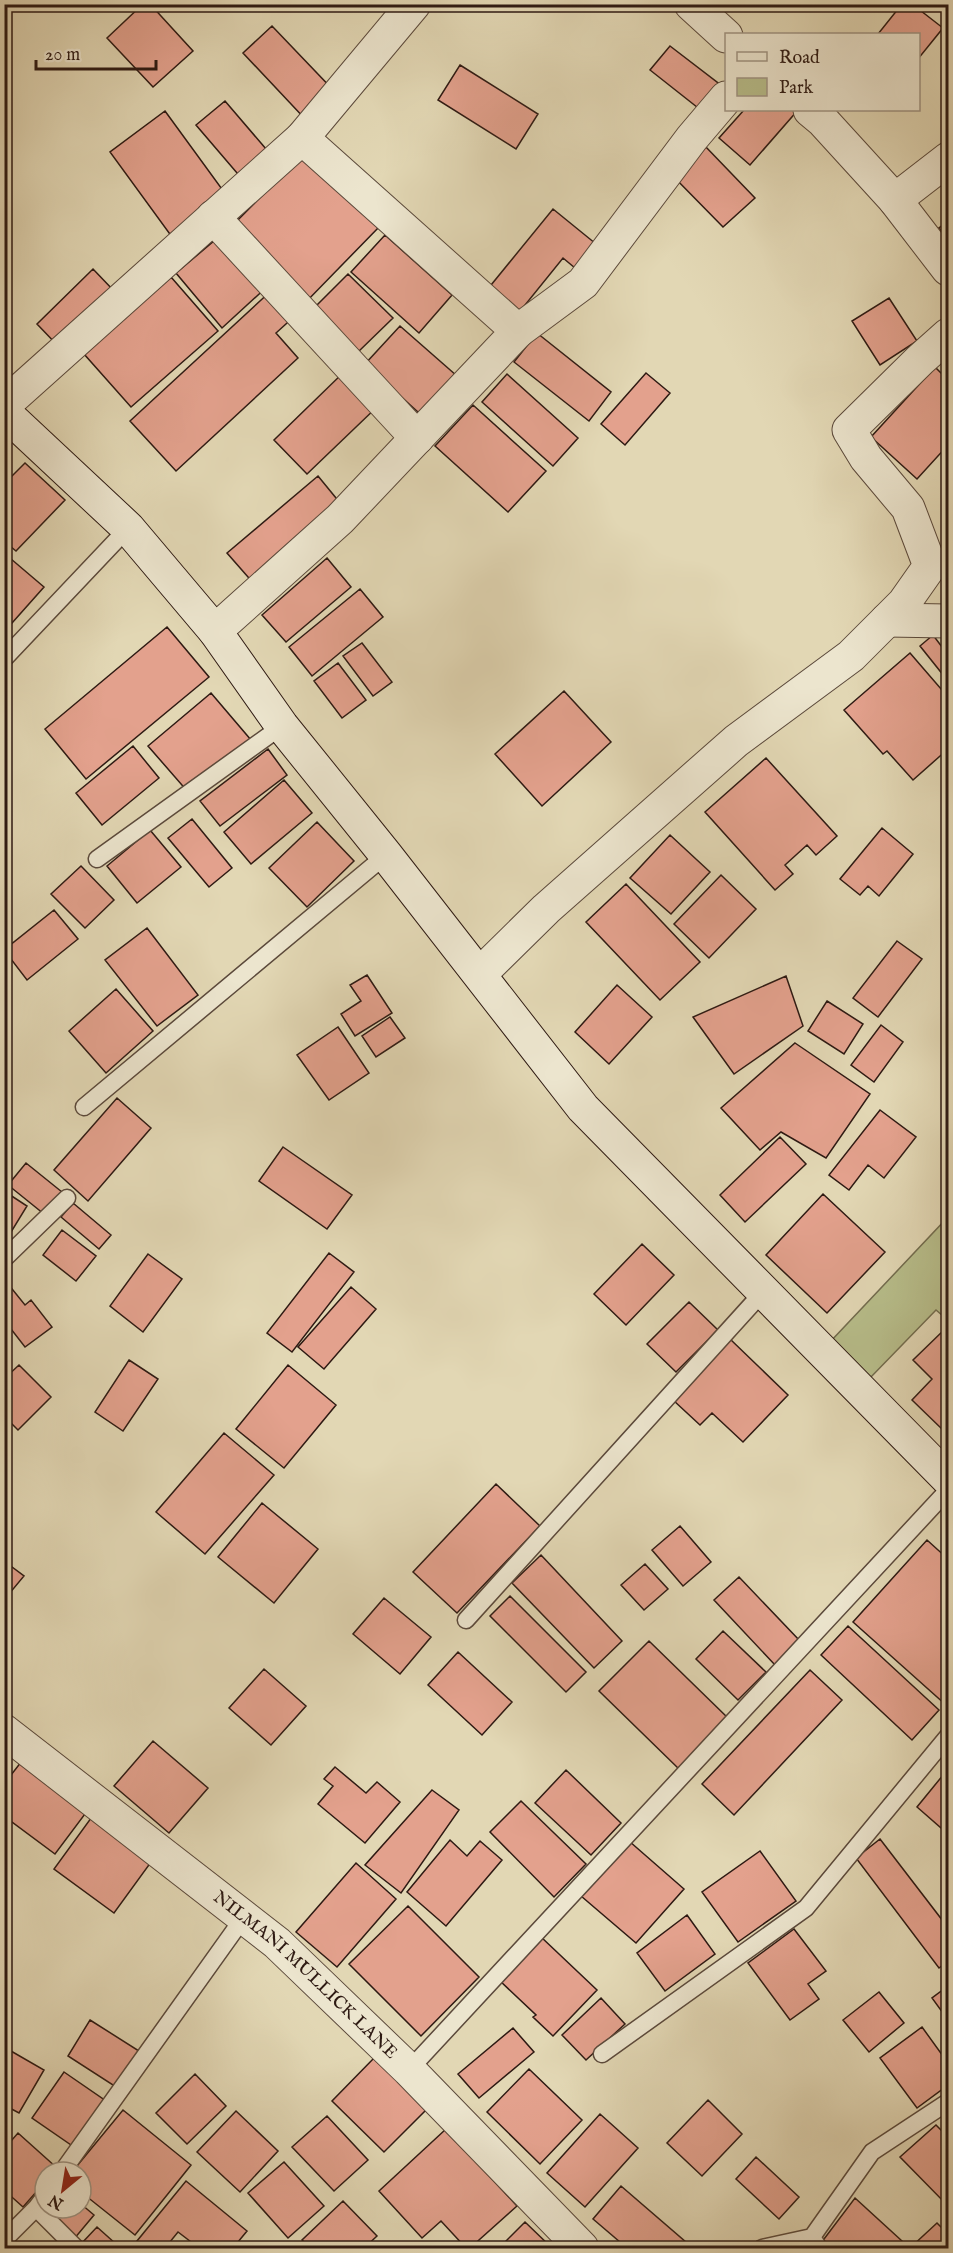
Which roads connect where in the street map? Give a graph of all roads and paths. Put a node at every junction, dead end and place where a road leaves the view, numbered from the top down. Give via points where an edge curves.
1 (414, 4) edge
2 (692, 4) edge
3 (725, 35) edge
4 (725, 99) edge
5 (811, 111) edge
6 (302, 138) junction
7 (948, 159) edge
8 (895, 200) junction
9 (213, 218) junction
10 (948, 269) edge
11 (518, 331) junction
12 (948, 335) edge
13 (4, 405) edge
14 (4, 412) edge
15 (417, 438) junction
16 (128, 528) junction
17 (887, 620) junction
18 (948, 621) edge
19 (215, 631) junction
20 (4, 660) edge
21 (282, 726) junction
22 (386, 855) junction
23 (97, 859) dead end
24 (480, 974) junction
25 (84, 1107) dead end
26 (68, 1198) dead end
27 (4, 1259) edge
28 (763, 1292) junction
29 (948, 1479) edge
30 (948, 1491) edge
31 (466, 1620) dead end
32 (4, 1731) edge
33 (948, 1736) edge
34 (244, 1917) junction
35 (602, 2054) dead end
36 (409, 2070) junction
37 (948, 2102) edge
38 (71, 2160) edge
39 (33, 2209) edge
40 (54, 2220) edge
41 (4, 2240) edge
42 (815, 2242) edge
43 (76, 2248) edge
44 (582, 2248) edge
45 (762, 2248) edge

1 - 6 street
2 - 3 street
4 - 11 street via 583,283
5 - 8 street
6 - 9 street
6 - 11 street
7 - 8 street
8 - 10 street
9 - 13 street
9 - 15 street
11 - 15 street
12 - 17 street via 849,430 866,458 908,508 930,566
14 - 16 street
15 - 19 street via 340,519
16 - 19 street
16 - 20 lane
17 - 18 street
17 - 24 street via 850,656 736,741 546,909
19 - 21 street
21 - 22 street
21 - 23 lane
22 - 24 street
22 - 25 lane
24 - 28 street via 583,1108
26 - 27 lane
28 - 29 street
28 - 31 lane
30 - 36 lane
32 - 34 street, NILMANI MULLICK LANE
33 - 35 lane via 806,1908
34 - 36 street, NILMANI MULLICK LANE via 277,1943
34 - 38 lane
36 - 44 street, NILMANI MULLICK LANE
37 - 42 lane via 872,2152
39 - 41 lane
40 - 43 lane
42 - 45 lane

